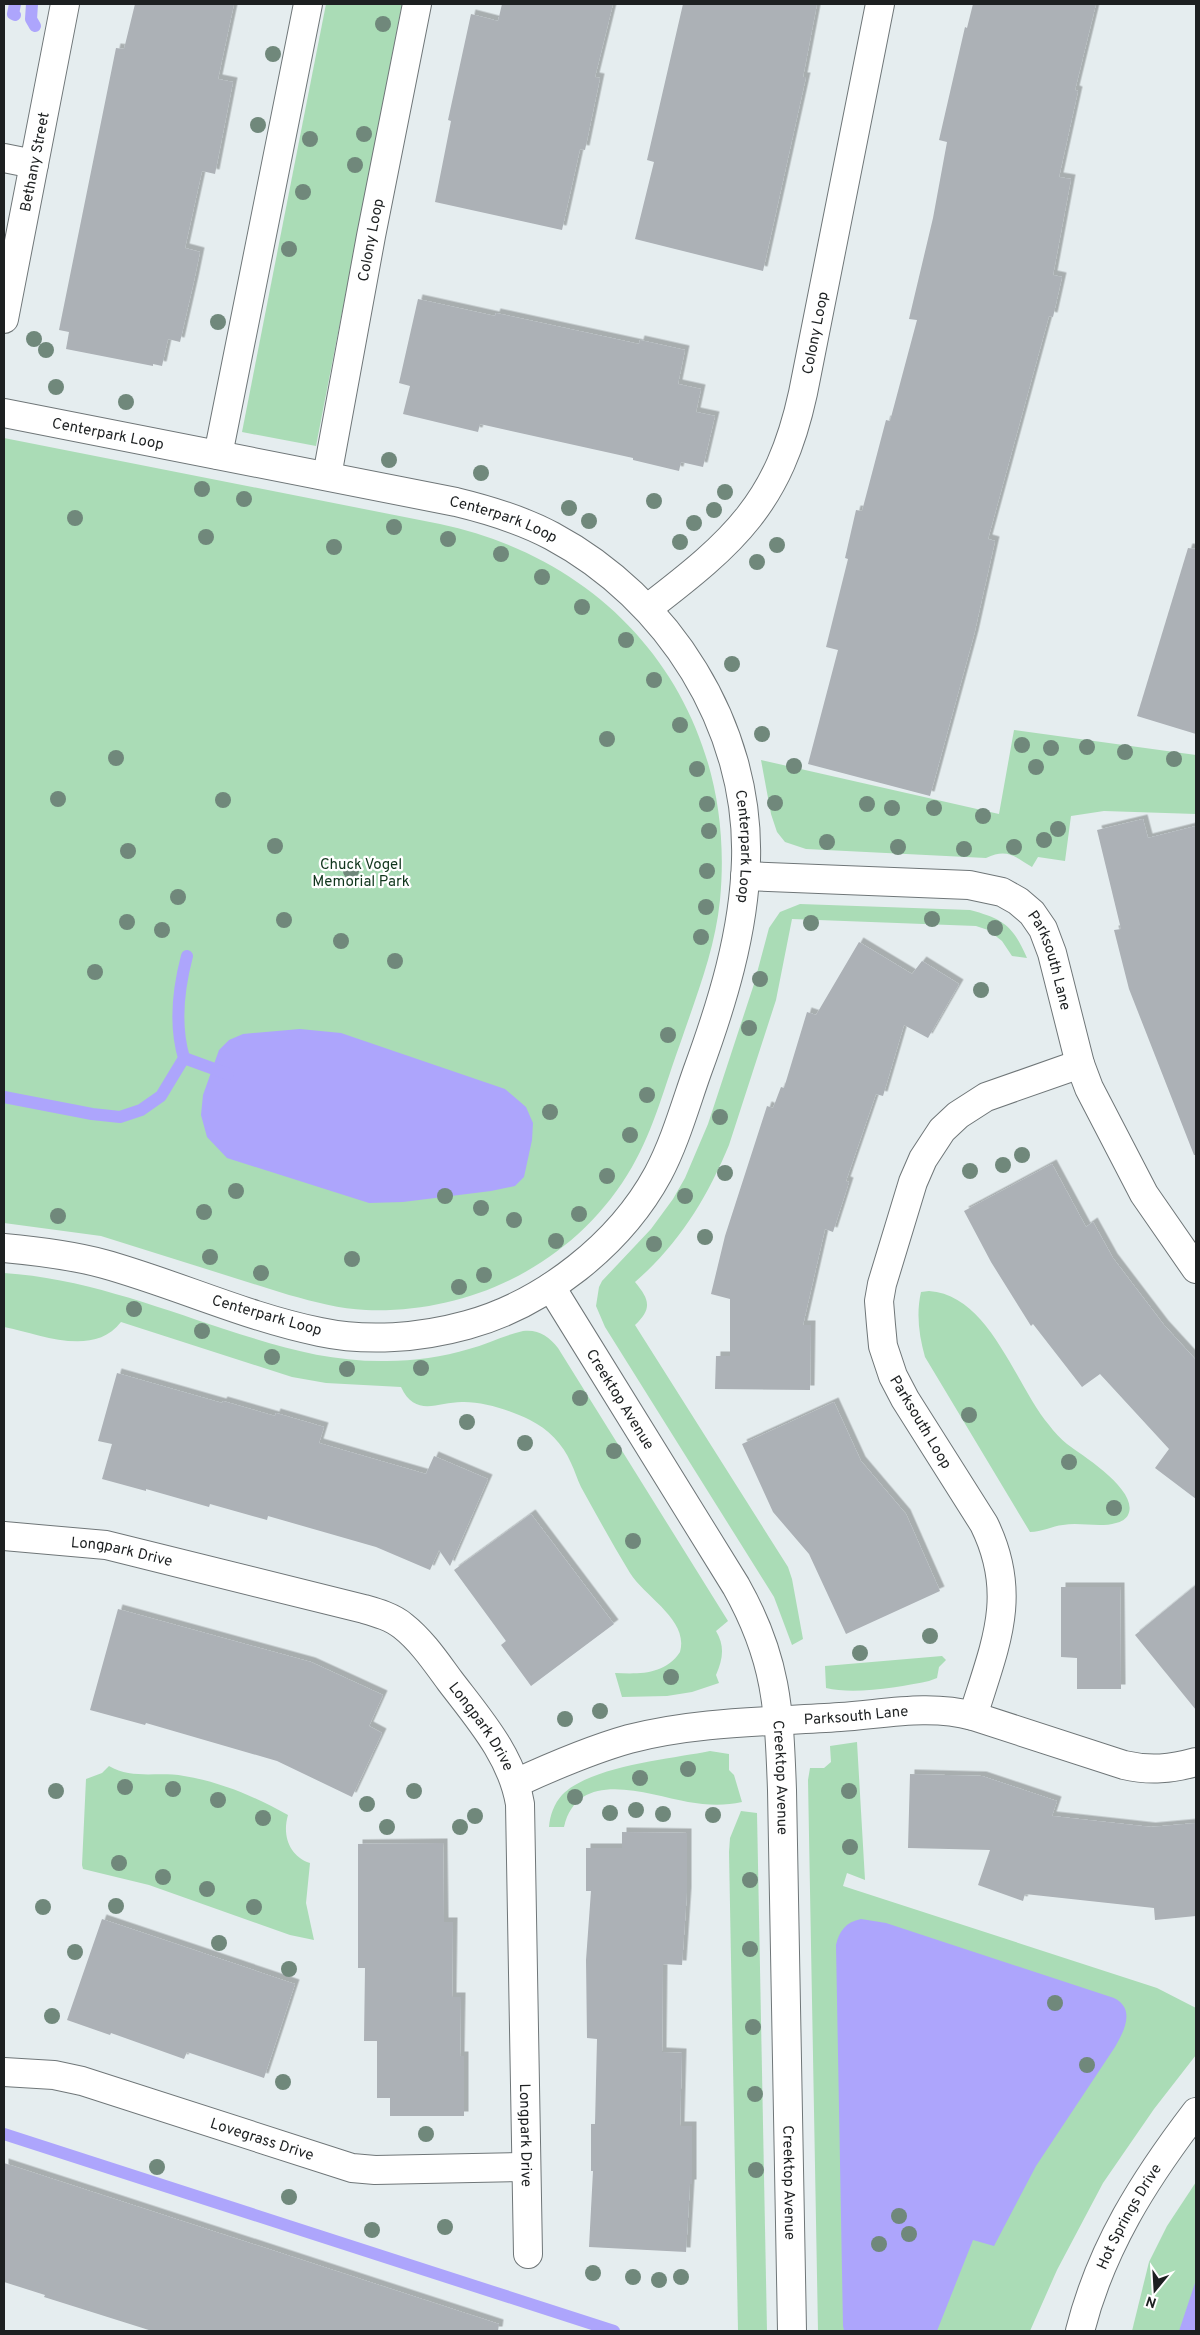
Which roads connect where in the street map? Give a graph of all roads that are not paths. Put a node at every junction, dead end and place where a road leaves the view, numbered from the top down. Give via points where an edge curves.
1 (65, 4) edge
2 (308, 4) edge
3 (417, 4) edge
4 (880, 4) edge
5 (4, 158) edge
6 (34, 164) junction
7 (4, 319) edge
8 (4, 413) edge
9 (218, 455) junction
10 (327, 476) junction
11 (648, 608) junction
12 (745, 876) junction
13 (1080, 1064) junction
14 (4, 1248) edge
15 (1196, 1269) edge
16 (551, 1287) junction
17 (4, 1536) edge
18 (973, 1716) junction
19 (780, 1720) junction
20 (1196, 1762) edge
21 (516, 1783) junction
22 (4, 2072) edge
23 (1196, 2112) edge
24 (526, 2167) junction
25 (528, 2254) dead end
26 (792, 2331) edge
27 (1080, 2331) edge

1 - 6 street, Bethany Street
2 - 9 street
3 - 10 street, Colony Loop
4 - 11 street, Colony Loop via 803,393 787,452 774,480 742,527 714,556
5 - 6 street
6 - 7 street, Bethany Street
8 - 9 street, Centerpark Loop
9 - 10 street, Centerpark Loop
10 - 11 street, Centerpark Loop via 456,502 519,521 549,534 601,567
11 - 12 street, Centerpark Loop via 680,649 727,740 743,816
12 - 13 street, Parksouth Lane via 969,885 1010,896 1032,913 1046,936
12 - 16 street, Centerpark Loop via 731,968 700,1065 660,1169 626,1220 581,1264
13 - 15 street, Parksouth Lane via 1088,1088 1137,1183
13 - 18 street, Parksouth Loop via 986,1097 942,1130 923,1159 914,1182 880,1293 883,1346 892,1376 984,1524 1000,1565 1003,1590 1001,1619
14 - 16 street, Centerpark Loop via 99,1263 283,1323 351,1336 412,1335 467,1325 510,1309
16 - 19 street, Creektop Avenue via 749,1609 768,1655
17 - 21 street, Longpark Drive via 124,1548 389,1617 412,1634 428,1652 488,1732
18 - 19 street, Parksouth Lane via 939,1710
18 - 20 street, Parksouth Lane via 1132,1767 1165,1769
19 - 21 street, Parksouth Lane via 724,1723 631,1738
19 - 26 street, Creektop Avenue
21 - 24 street, Longpark Drive via 521,1814
22 - 24 street, Lovegrass Drive via 54,2075 82,2081 352,2168
23 - 27 street, Hot Springs Drive via 1147,2181 1111,2243
24 - 25 street, Longpark Drive

